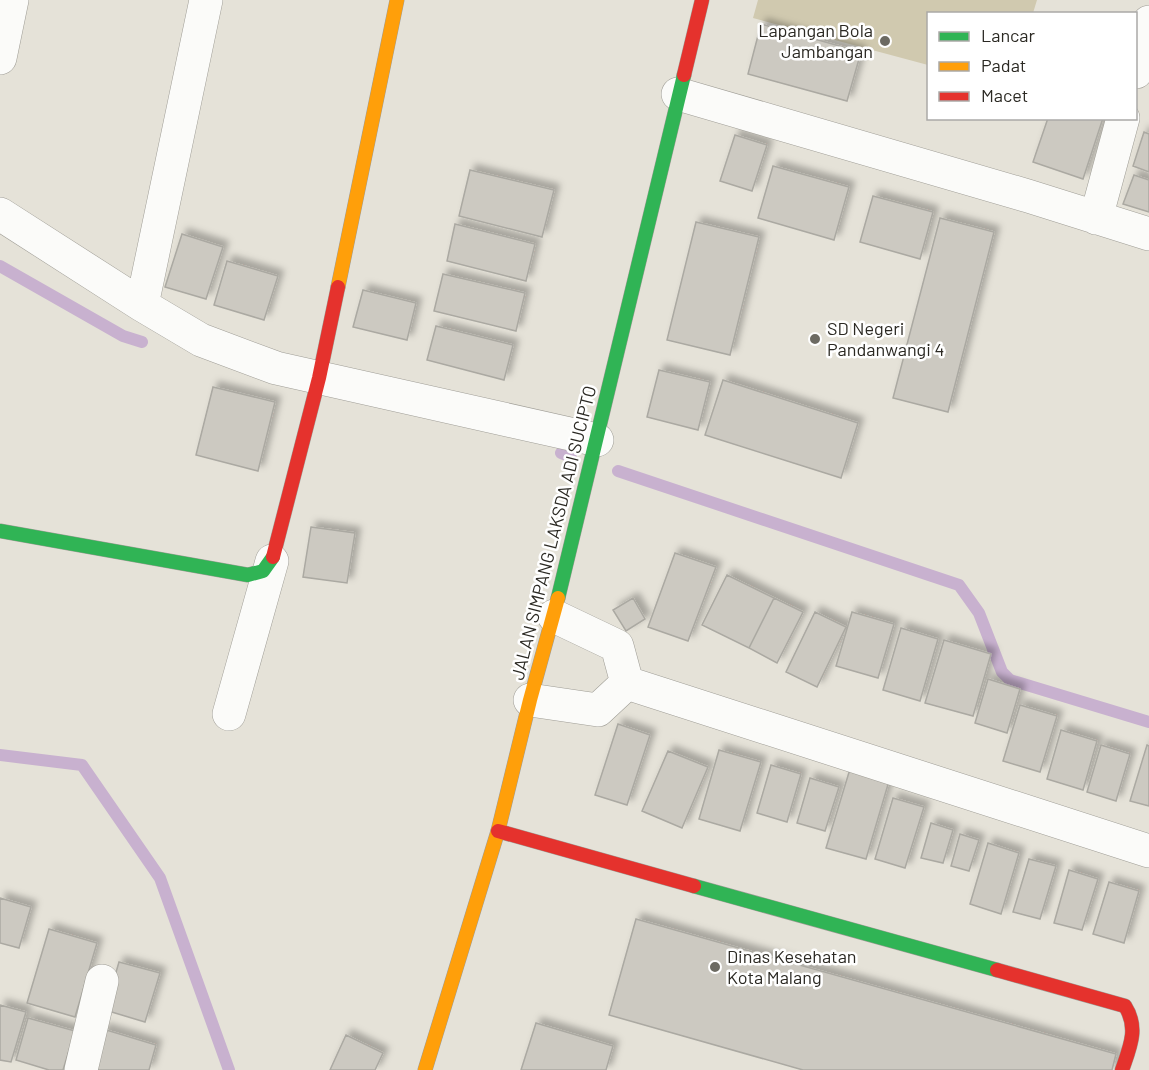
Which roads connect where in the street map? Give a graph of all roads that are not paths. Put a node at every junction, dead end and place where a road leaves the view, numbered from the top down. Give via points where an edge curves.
1 (12, 0) edge
2 (206, 0) edge
3 (397, 0) edge
4 (702, 0) edge
5 (1149, 22) edge
6 (0, 58) edge
7 (1137, 68) edge
8 (678, 94) junction
9 (1122, 120) edge
10 (0, 214) edge
11 (1096, 218) junction
12 (1149, 234) edge
13 (142, 305) junction
14 (319, 378) junction
15 (597, 440) junction
16 (0, 531) edge
17 (272, 561) junction
18 (554, 616) junction
19 (627, 683) junction
20 (530, 700) junction
21 (228, 714) dead end
22 (498, 831) junction
23 (1149, 851) edge
24 (102, 981) dead end
25 (81, 1070) edge
26 (425, 1070) edge
27 (1122, 1070) edge

1 - 6 street
2 - 13 street
3 - 14 street
4 - 8 street, JALAN SIMPANG LAKSDA ADI SUCIPTO
5 - 7 street
8 - 11 street
8 - 15 street, JALAN SIMPANG LAKSDA ADI SUCIPTO
9 - 11 street
10 - 13 street
11 - 12 street
13 - 14 street via 201,340 276,368
14 - 15 street
14 - 17 street
15 - 18 street, JALAN SIMPANG LAKSDA ADI SUCIPTO
16 - 17 street via 248,575 263,571
17 - 21 street
18 - 19 street via 617,646
18 - 20 street, JALAN SIMPANG LAKSDA ADI SUCIPTO
19 - 20 street via 597,710
19 - 23 street
20 - 22 street, JALAN SIMPANG LAKSDA ADI SUCIPTO
22 - 26 street, JALAN SIMPANG LAKSDA ADI SUCIPTO
22 - 27 street via 1125,1006 1133,1017 1135,1032
24 - 25 street

